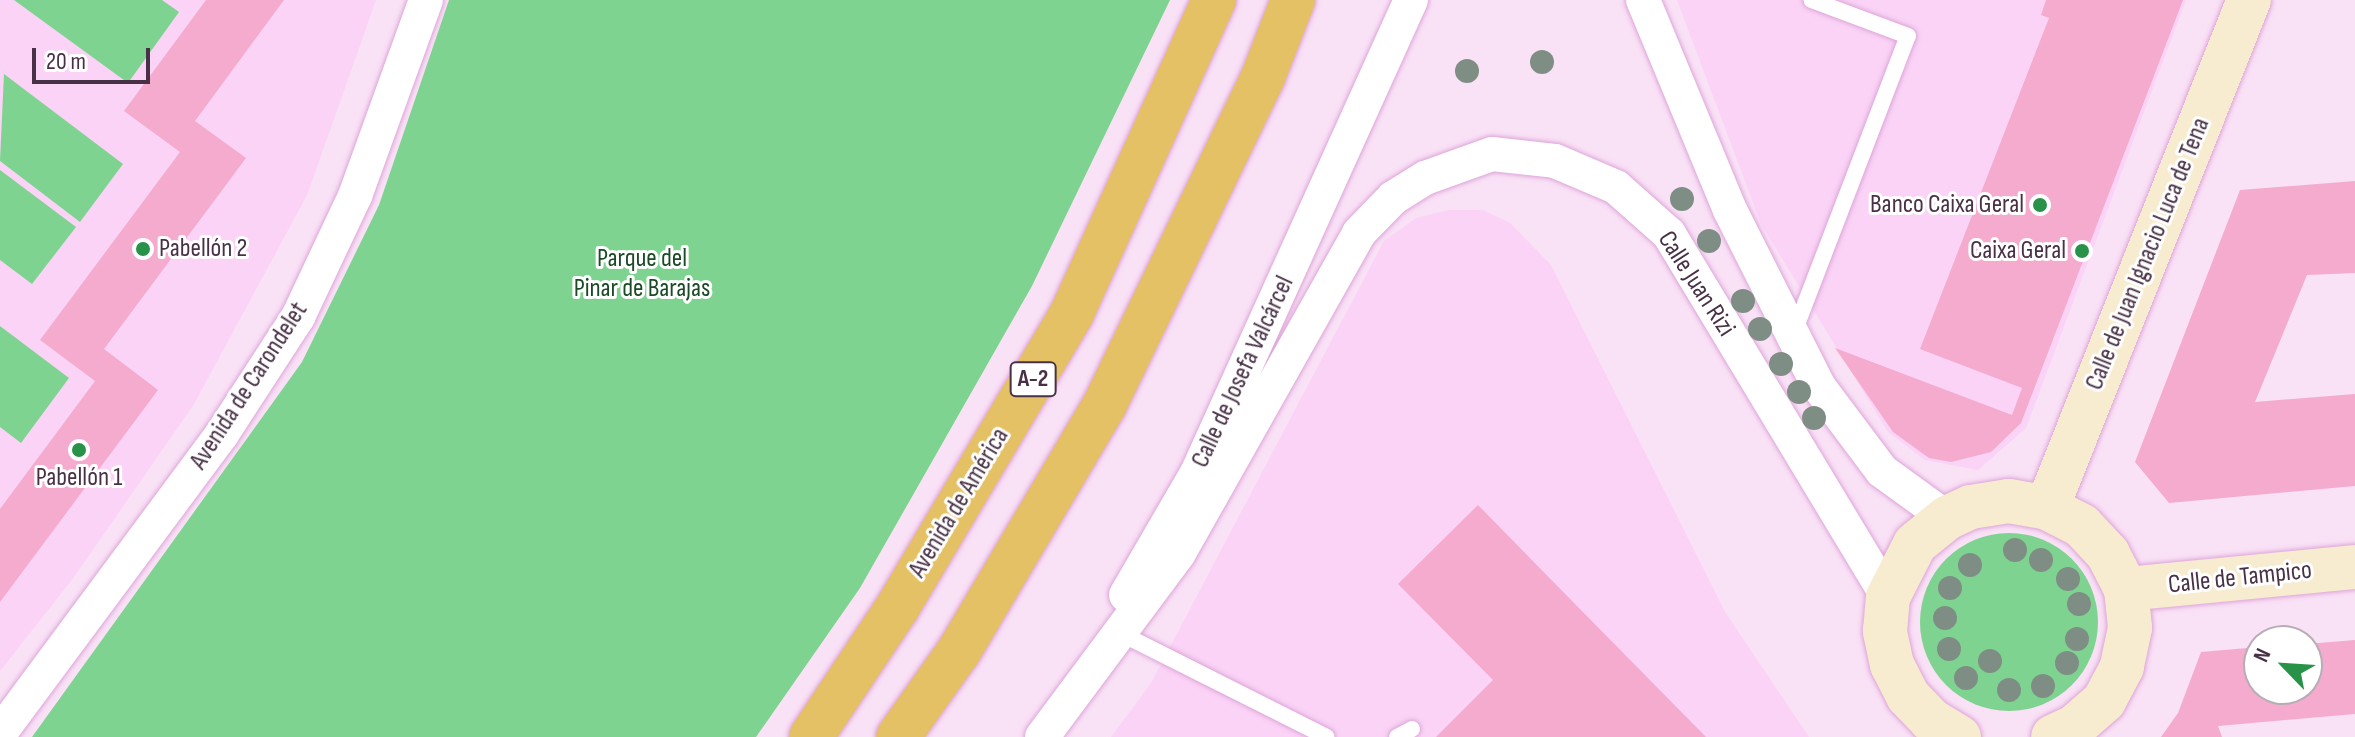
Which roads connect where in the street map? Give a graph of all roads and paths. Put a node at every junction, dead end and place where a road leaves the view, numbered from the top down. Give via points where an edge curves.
1 (426, 0) edge
2 (1214, 0) edge
3 (1293, 0) edge
4 (1411, 0) edge
5 (1643, 0) edge
6 (1811, 0) edge
7 (2249, 0) edge
8 (1359, 233) joint
9 (1793, 337) junction
10 (2047, 508) junction
11 (1947, 518) junction
12 (2355, 567) edge
13 (2126, 589) junction
14 (1888, 597) junction
15 (1122, 634) junction
16 (1412, 729) dead end
17 (0, 733) edge
18 (1044, 733) edge
19 (811, 737) edge
20 (898, 737) edge
21 (1327, 737) edge
22 (1397, 737) edge
23 (1959, 737) edge
24 (2053, 737) edge

1 - 17 street, Avenida de Carondelet via 355,196 298,317 222,434
2 - 19 highway, Avenida de América / A-2 via 1072,313 897,608
3 - 20 highway via 1263,77 1104,406 959,651
4 - 18 street, Calle de Josefa Valcárcel via 1197,473
5 - 9 street via 1730,210
6 - 9 lane via 1908,36
7 - 10 street, Calle de Juan Ignacio Luca de Tena
8 - 14 street, Calle Juan Rizi via 1393,198 1425,178 1492,154 1555,161 1616,187 1669,234
8 - 15 street, Calle de Josefa Valcárcel via 1179,553
9 - 11 street via 1852,436 1882,471
10 - 11 street via 2009,501 1971,507
10 - 13 street via 2082,526 2108,554
11 - 14 street via 1915,544
12 - 13 street, Calle de Tampico
13 - 24 street via 2130,628 2122,667 2104,701
14 - 23 street via 1885,631 1892,665 1908,696 1931,720
15 - 18 street, Calle de Josefa Valcárcel
15 - 21 lane
16 - 22 lane

